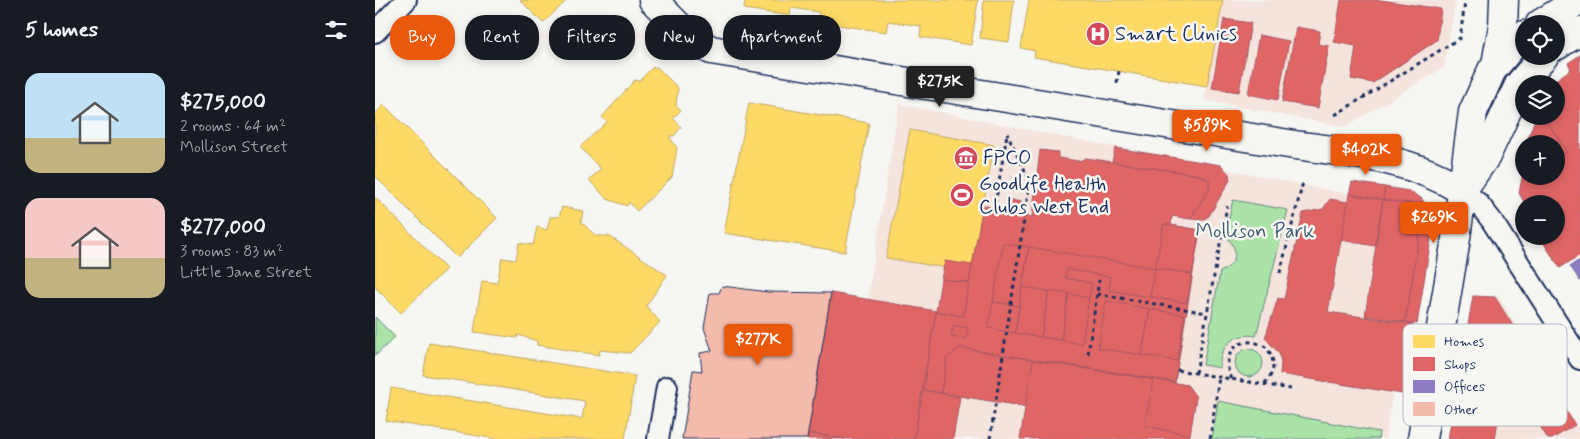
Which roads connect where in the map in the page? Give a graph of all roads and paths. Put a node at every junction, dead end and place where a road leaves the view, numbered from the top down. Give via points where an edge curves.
1 (406, 0) edge
2 (653, 0) edge
3 (1504, 0) edge
4 (1579, 0) edge
5 (1465, 2) dead end
6 (1555, 15) edge
7 (1580, 31) edge
8 (375, 32) edge
9 (1565, 40) edge
10 (1515, 44) edge
11 (1496, 64) junction
12 (1536, 65) edge
13 (1119, 71) dead end
14 (1117, 83) dead end
15 (1335, 115) dead end
16 (1303, 182) dead end
17 (1463, 191) junction
18 (1227, 206) dead end
19 (994, 211) dead end
20 (1280, 273) dead end
21 (1099, 280) dead end
22 (1097, 294) junction
23 (1207, 313) junction
24 (1442, 324) edge
25 (1558, 324) edge
26 (1567, 339) edge
27 (1088, 354) dead end
28 (1580, 359) edge
29 (1177, 370) dead end
30 (1196, 373) junction
31 (1219, 377) junction
32 (1231, 379) junction
33 (1264, 384) junction
34 (667, 387) dead end
35 (1291, 389) dead end
36 (1425, 426) edge
37 (659, 439) edge
38 (990, 439) edge
39 (1210, 439) edge
40 (1423, 439) edge

1 - 8 street
2 - 17 street via 689,37 711,50 1383,158 1426,171
3 - 11 street
4 - 6 street
5 - 15 path via 1460,38
7 - 9 street
10 - 11 street
11 - 17 street via 1473,112
12 - 17 street via 1519,86 1486,156
13 - 14 path
16 - 20 path
17 - 24 street
17 - 25 street via 1478,203 1496,227
18 - 23 path
19 - 38 path via 1007,133 1030,181
21 - 22 path
22 - 23 path
22 - 27 path
23 - 30 path
26 - 28 street
29 - 30 path
30 - 31 path
31 - 32 path
31 - 39 path
32 - 33 path
32 - 33 path via 1226,365 1231,350 1252,341 1267,348 1274,362 1271,378
33 - 35 path
34 - 37 street
36 - 40 street

